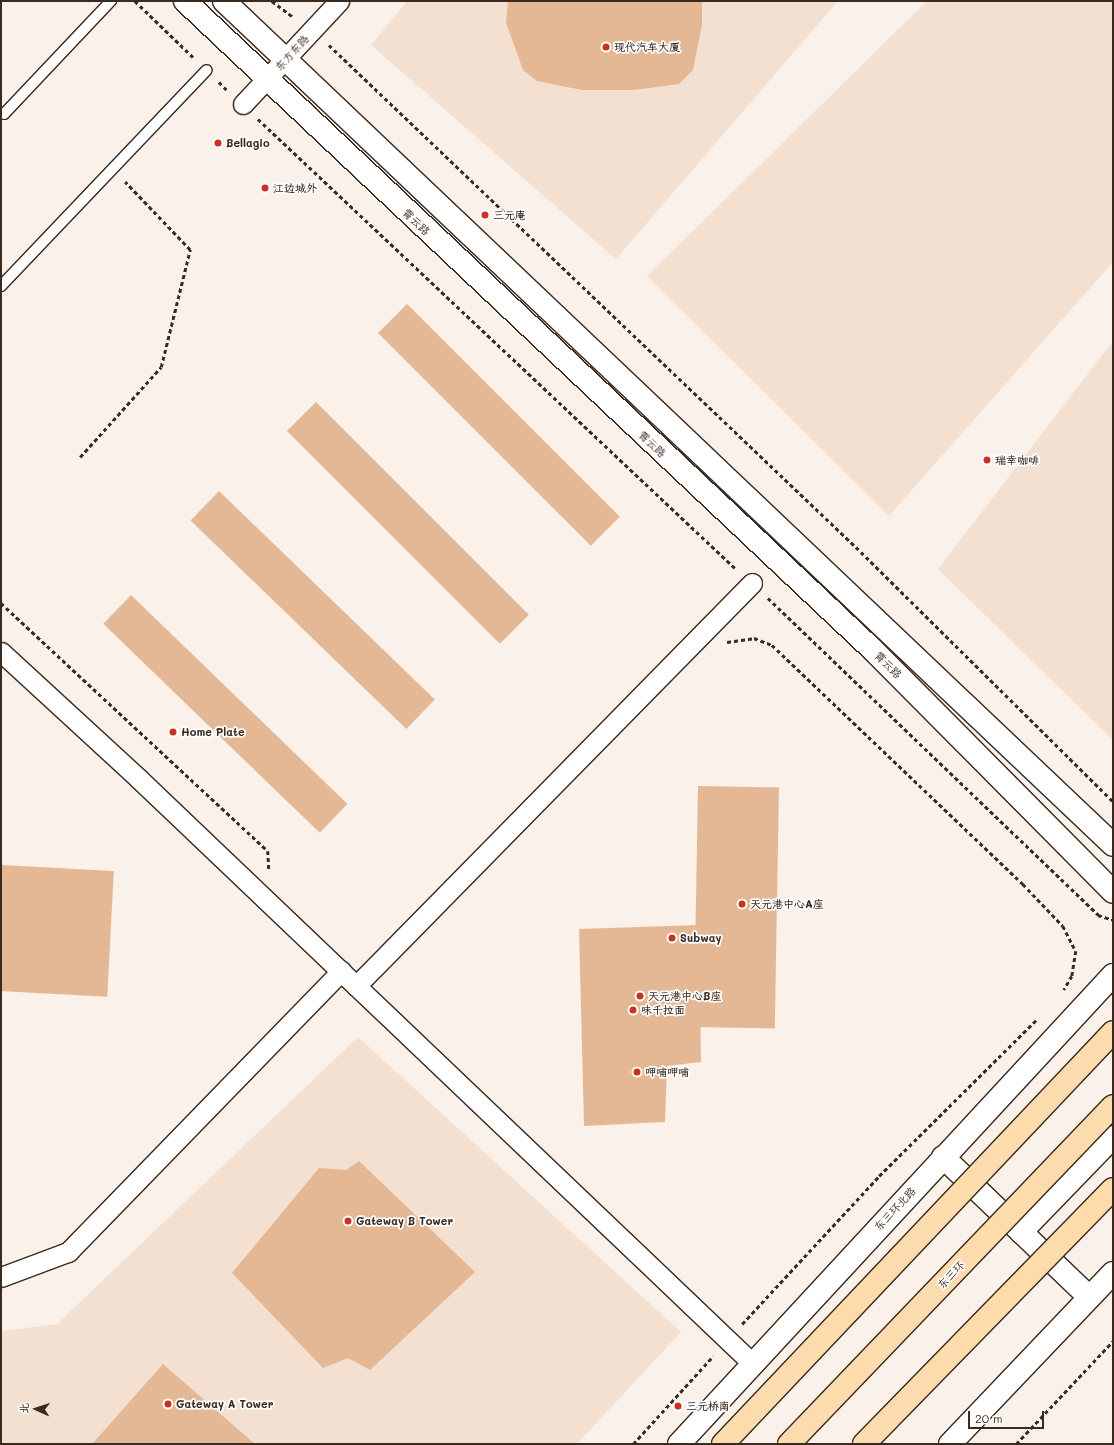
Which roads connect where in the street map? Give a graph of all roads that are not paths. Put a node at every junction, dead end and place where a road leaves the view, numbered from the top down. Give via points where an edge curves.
1 (111, 1) edge
2 (185, 1) edge
3 (224, 1) edge
4 (339, 1) edge
5 (285, 60) junction
6 (207, 70) road end
7 (267, 81) junction
8 (243, 104) road end
9 (4, 114) dead end
10 (1, 286) edge
11 (752, 584) road end
12 (1, 652) edge
13 (1113, 845) edge
14 (1113, 892) edge
15 (341, 971) junction
16 (1113, 975) edge
17 (356, 986) junction
18 (1113, 1032) edge
19 (1113, 1106) edge
20 (1113, 1137) edge
21 (943, 1156) junction
22 (1113, 1189) edge
23 (1021, 1232) junction
24 (1113, 1273) edge
25 (1, 1277) edge
26 (1089, 1297) junction
27 (752, 1364) junction
28 (679, 1444) edge
29 (724, 1444) edge
30 (789, 1444) edge
31 (864, 1444) edge
32 (950, 1444) edge

1 - 9 lane
2 - 7 main road, 霄云路
3 - 5 main road
4 - 5 street, 东方东路
5 - 7 street, 东方东路
5 - 13 main road
6 - 10 lane
7 - 8 street, 东方东路
7 - 14 main road, 霄云路 via 872,649
11 - 17 street
12 - 15 street
15 - 17 street
15 - 25 street via 68,1252
16 - 21 main road, 东三环北路
17 - 27 street
18 - 29 highway, bridge
19 - 30 highway, 东三环, bridge
20 - 23 main road
21 - 23 main road
21 - 27 main road, 东三环北路
22 - 31 highway, bridge
23 - 26 main road
24 - 26 main road
26 - 32 main road
27 - 28 main road, 东三环北路

